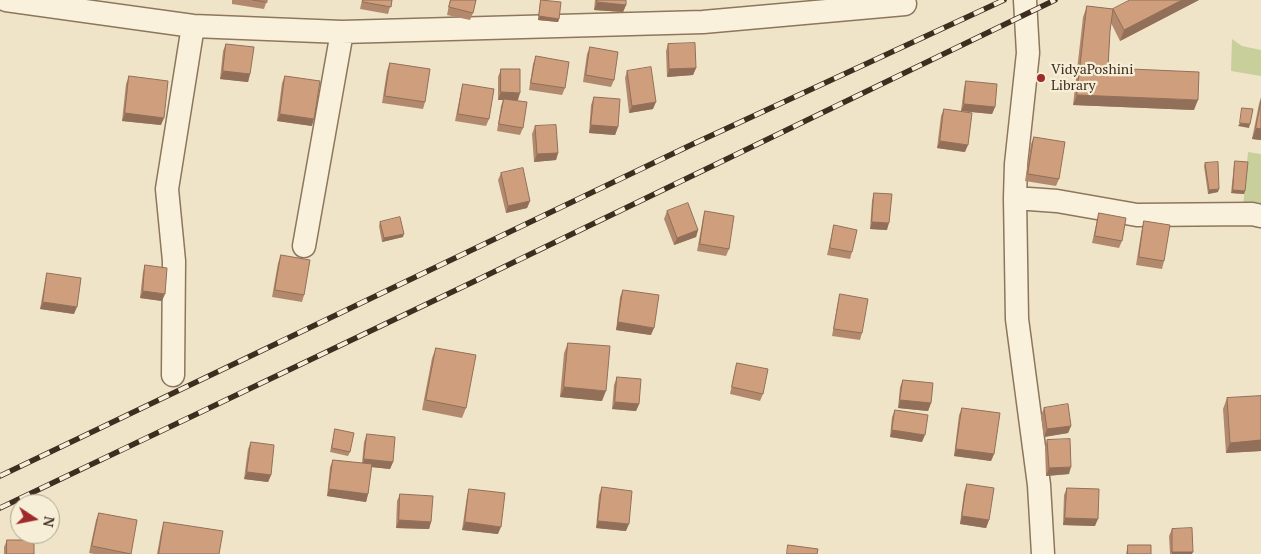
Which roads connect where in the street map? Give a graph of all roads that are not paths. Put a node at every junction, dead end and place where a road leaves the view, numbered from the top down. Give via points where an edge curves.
1 (6, 0) edge
2 (1026, 0) edge
3 (909, 1) edge
4 (193, 26) junction
5 (342, 32) junction
6 (1015, 198) junction
7 (1261, 216) edge
8 (304, 246) dead end
9 (173, 374) dead end
10 (1043, 554) edge

1 - 4 street
2 - 6 street via 1028,53
3 - 5 street via 702,22
4 - 5 street
4 - 9 street via 166,189 174,261
5 - 8 street
6 - 7 street via 1057,201 1137,215
6 - 10 street via 1017,319 1038,485

